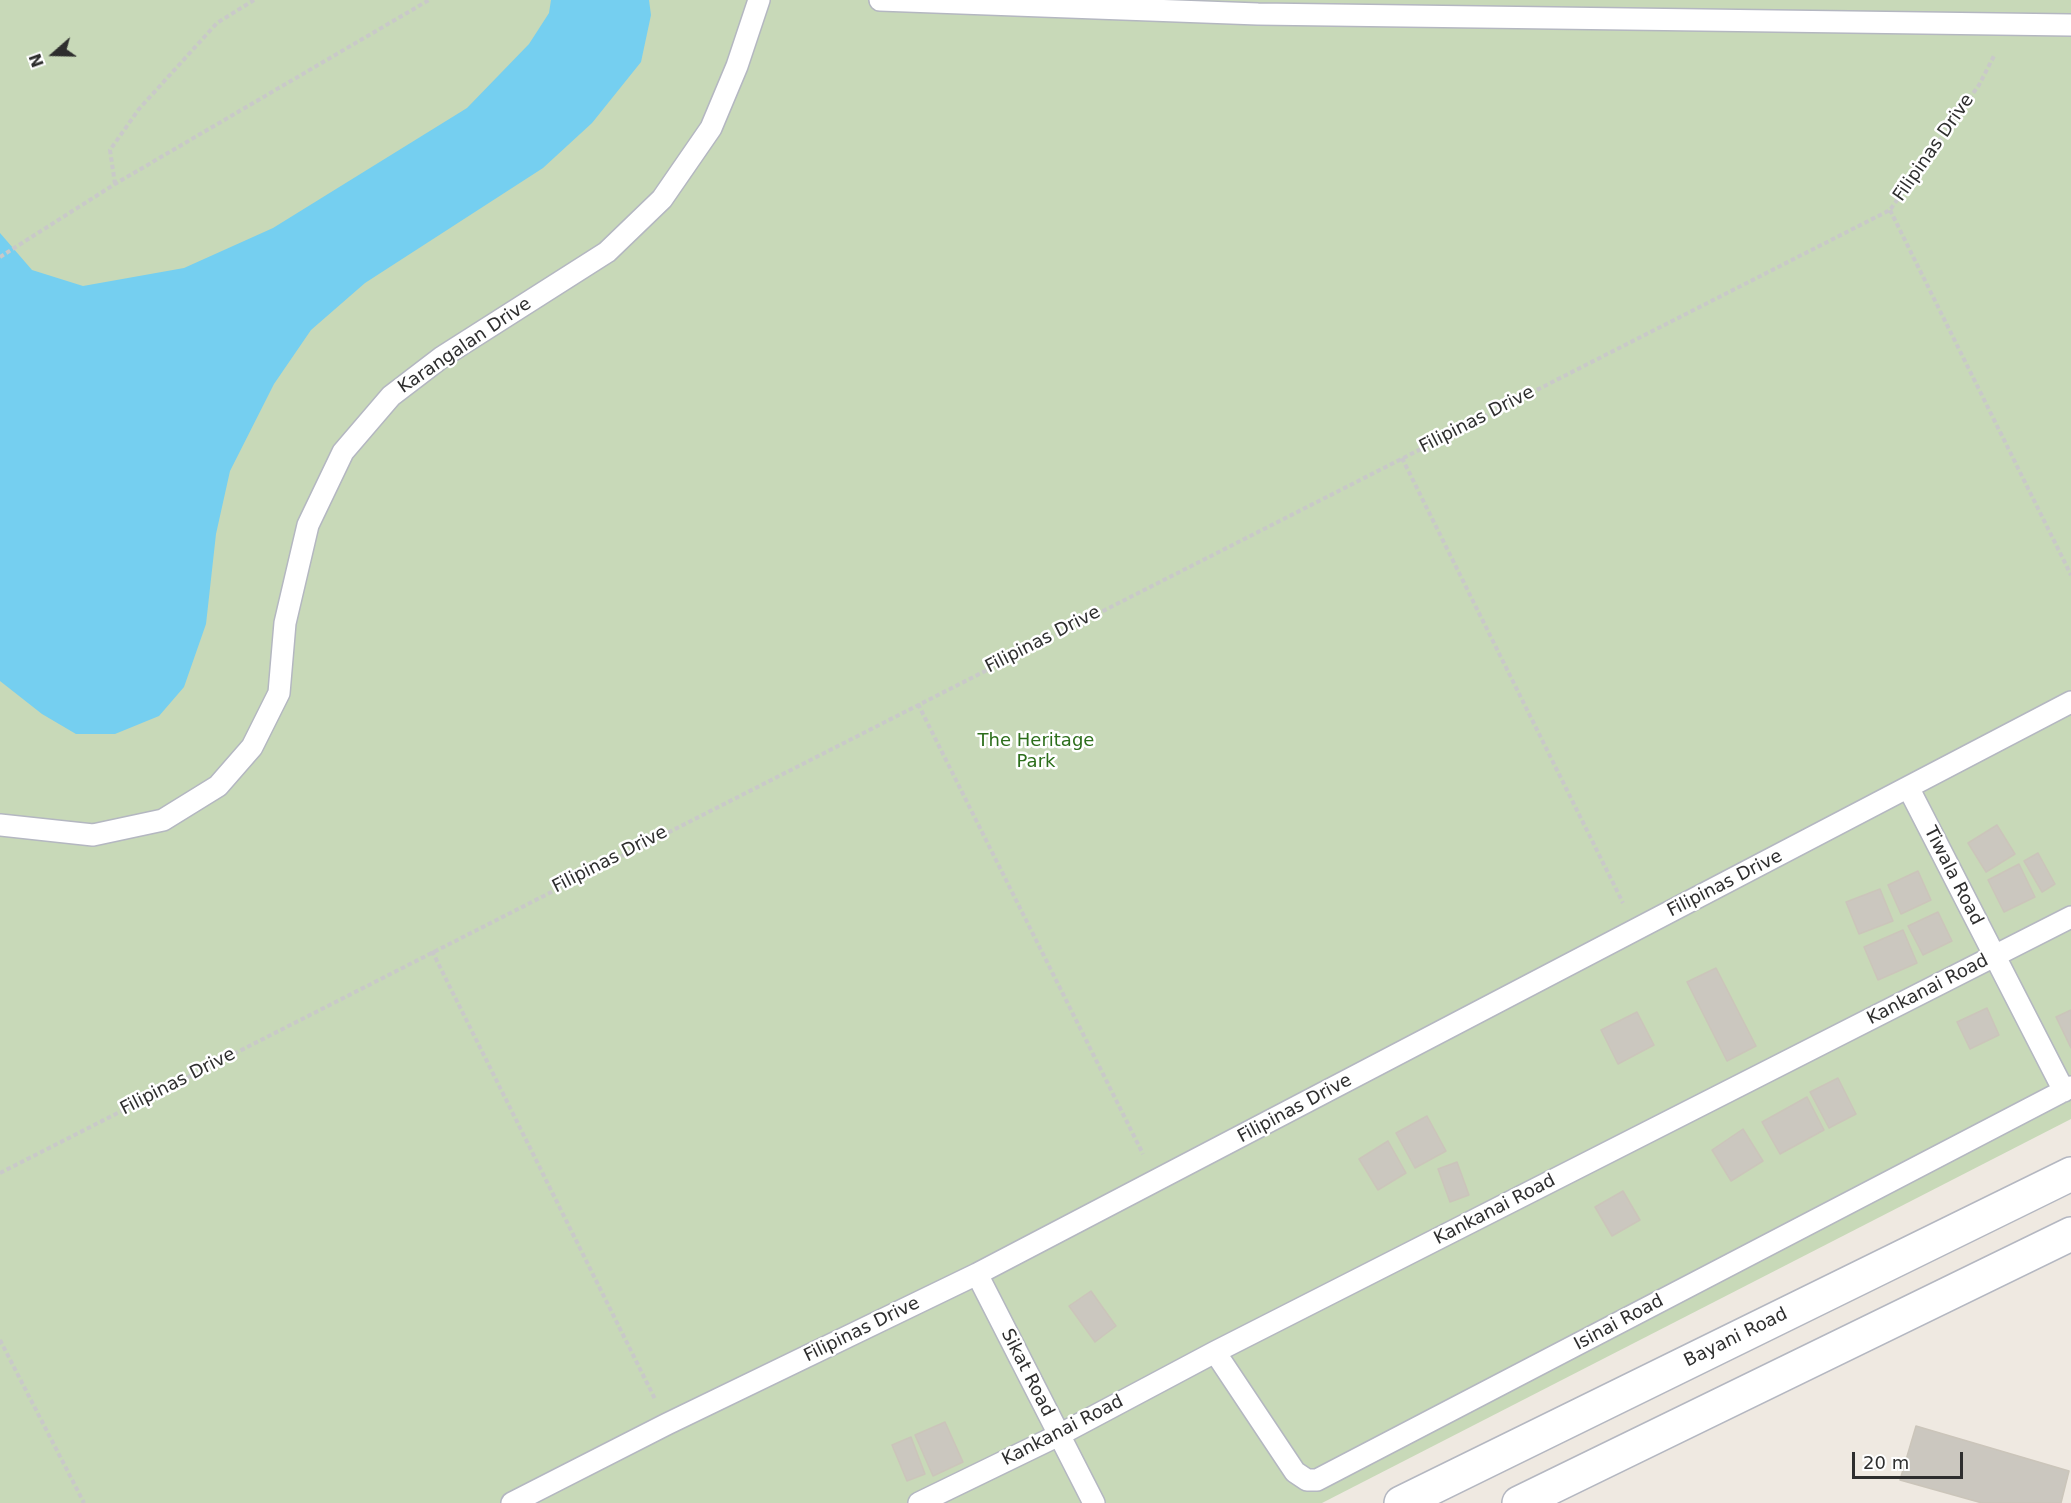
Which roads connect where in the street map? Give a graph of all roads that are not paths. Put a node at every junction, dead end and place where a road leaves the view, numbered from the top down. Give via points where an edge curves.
1 (759, 0) edge
2 (880, 0) edge
3 (2071, 25) edge
4 (2071, 702) edge
5 (1909, 789) junction
6 (0, 825) edge
7 (2071, 917) edge
8 (1994, 957) junction
9 (2067, 1089) edge
10 (2071, 1174) edge
11 (2071, 1234) edge
12 (977, 1274) junction
13 (1215, 1352) junction
14 (1059, 1435) junction
15 (512, 1503) edge
16 (919, 1503) edge
17 (1094, 1503) edge
18 (1401, 1503) edge
19 (1519, 1503) edge

1 - 6 lane, Karangalan Drive via 711,128 662,199 607,252 442,357 391,396 343,452 308,525 285,623 279,693 252,747 218,786 163,820 93,835
2 - 3 lane via 1258,14
4 - 5 lane, Filipinas Drive
5 - 8 lane, Tiwala Road
5 - 12 lane, Filipinas Drive
7 - 8 lane, Kankanai Road
8 - 9 lane, Tiwala Road
8 - 13 lane, Kankanai Road
9 - 13 lane, Isinai Road via 1317,1480 1307,1480 1295,1472
10 - 18 main road, Bayani Road
11 - 19 main road
12 - 14 lane, Sikat Road
12 - 15 lane, Filipinas Drive
13 - 14 lane, Kankanai Road
14 - 16 lane, Kankanai Road
14 - 17 lane, Sikat Road

